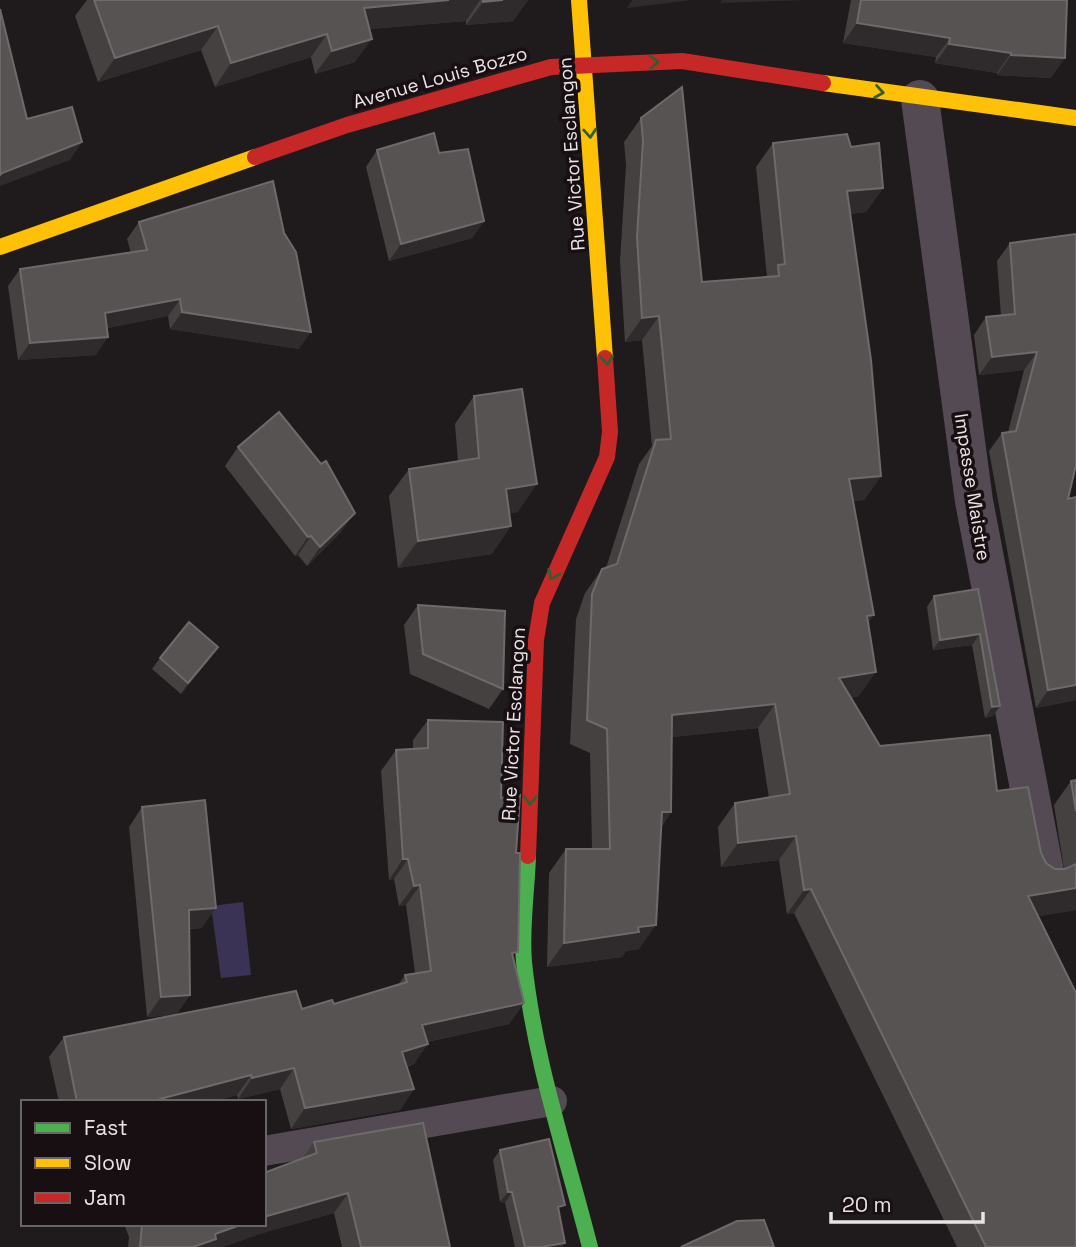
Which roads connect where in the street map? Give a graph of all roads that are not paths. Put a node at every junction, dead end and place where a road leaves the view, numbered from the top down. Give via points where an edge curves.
1 (579, 0) edge
2 (585, 65) junction
3 (919, 99) junction
4 (1076, 118) edge
5 (0, 247) edge
6 (1045, 872) edge
7 (552, 1101) junction
8 (266, 1151) edge
9 (590, 1247) edge

1 - 2 main road, Rue Victor Esclangon
2 -> 3 main road, Avenue Louis Bozzo via 682,61
2 - 5 main road, Avenue Louis Bozzo via 551,67 347,125
2 -> 7 main road, Rue Victor Esclangon via 610,432 607,457 542,603 536,640 524,959
3 - 4 main road, Avenue Louis Bozzo
3 - 6 street, Impasse Maistre via 974,501
7 - 8 lane
7 - 9 main road, Rue Victor Esclangon

